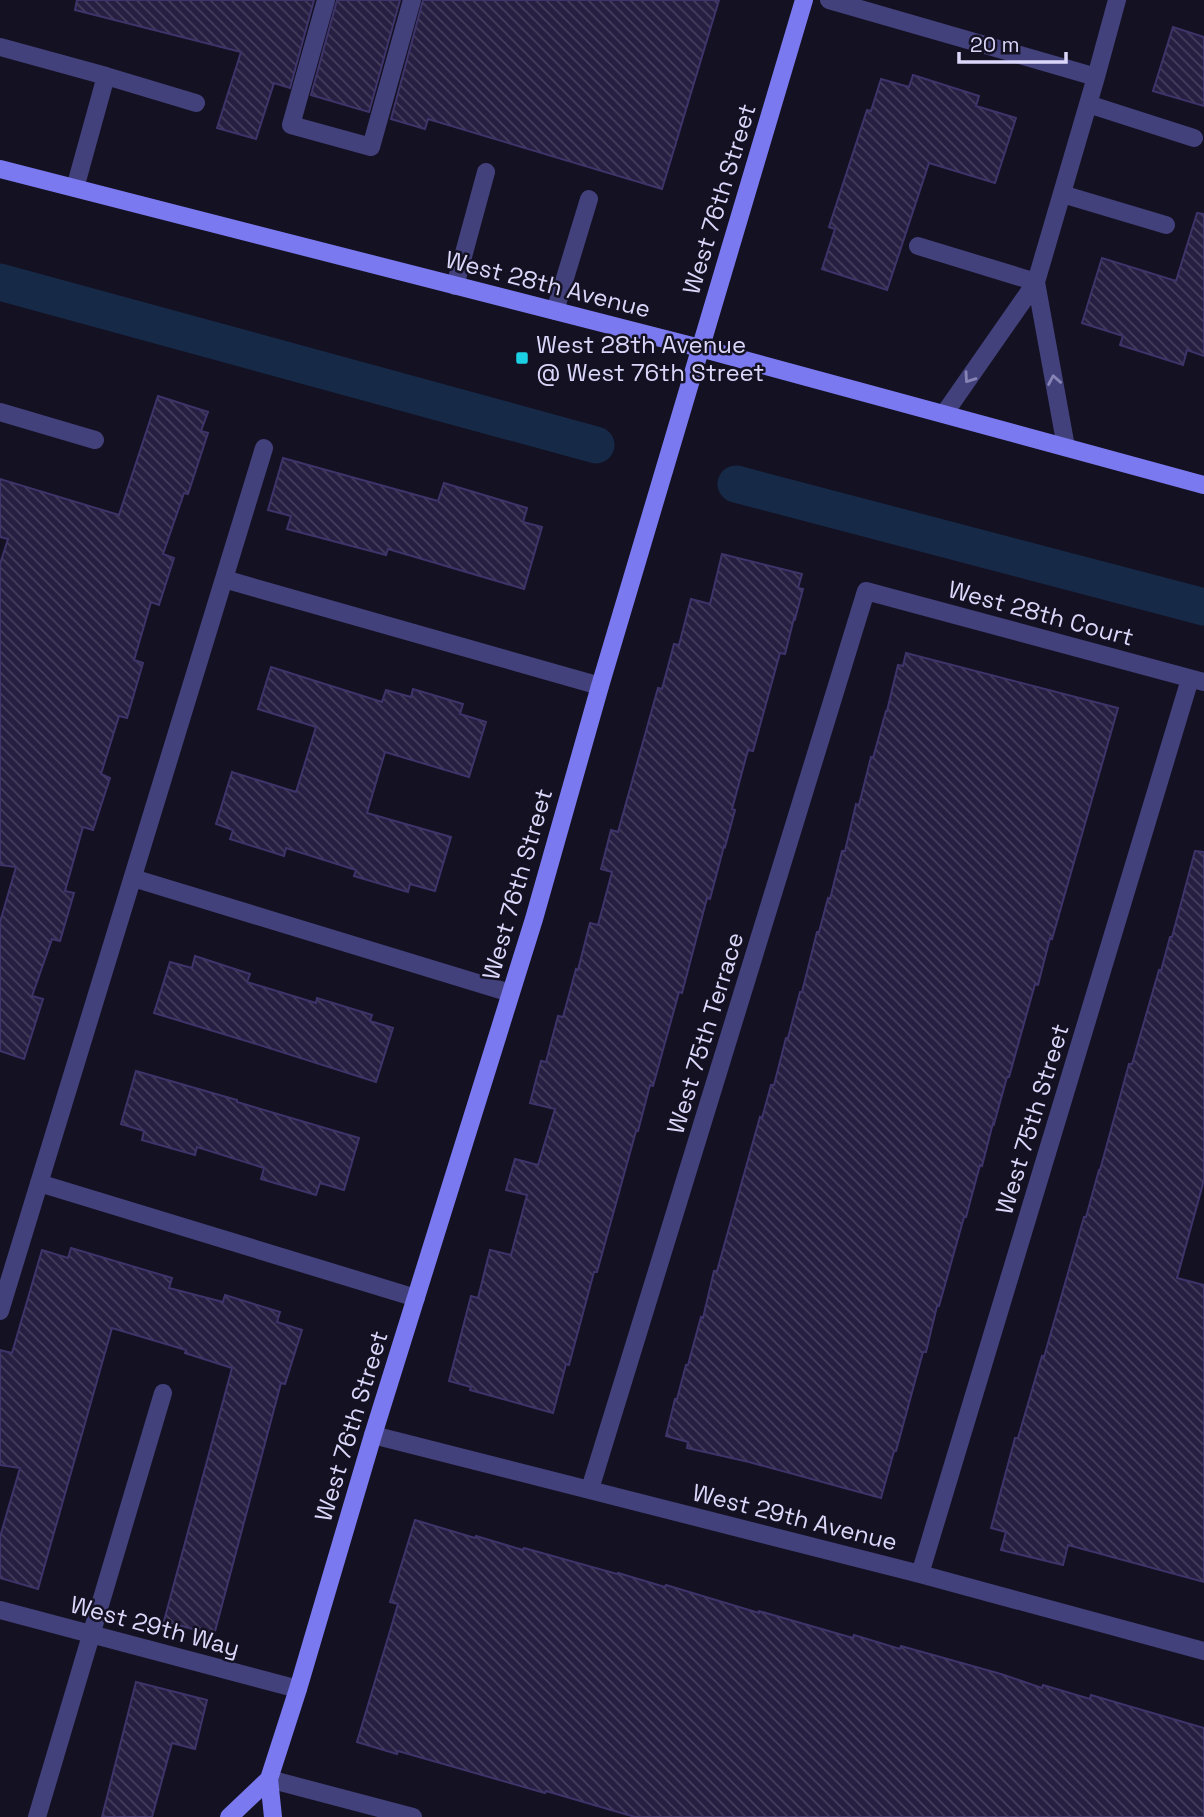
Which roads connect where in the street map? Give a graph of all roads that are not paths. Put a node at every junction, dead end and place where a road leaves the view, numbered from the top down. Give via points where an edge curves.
1 (326, 0) edge
2 (412, 0) edge
3 (804, 0) edge
4 (829, 0) edge
5 (1117, 0) edge
6 (0, 47) edge
7 (106, 76) junction
8 (1096, 77) junction
9 (197, 103) dead end
10 (1088, 104) junction
11 (1194, 138) dead end
12 (0, 169) edge
13 (486, 172) dead end
14 (75, 188) junction
15 (1062, 194) junction
16 (589, 199) dead end
17 (1166, 225) dead end
18 (918, 246) dead end
19 (1036, 282) junction
20 (455, 286) junction
21 (555, 311) junction
22 (700, 348) junction
23 (0, 412) edge
24 (944, 414) junction
25 (95, 440) dead end
26 (1066, 447) junction
27 (264, 448) dead end
28 (1204, 485) edge
29 (224, 579) junction
30 (866, 591) joint
31 (1197, 680) edge
32 (600, 686) junction
33 (133, 878) junction
34 (510, 993) junction
35 (39, 1183) junction
36 (416, 1298) junction
37 (0, 1311) edge
38 (163, 1392) dead end
39 (373, 1435) junction
40 (590, 1489) junction
41 (919, 1574) junction
42 (0, 1611) edge
43 (91, 1635) junction
44 (1204, 1651) edge
45 (298, 1689) junction
46 (270, 1779) junction
47 (37, 1817) edge
48 (229, 1817) edge
49 (273, 1817) edge
50 (413, 1817) edge

1 - 2 street via 291,125 371,147
3 - 22 street, West 76th Street
4 - 8 street
5 - 8 street
6 - 7 street
7 - 9 street
7 - 14 street
8 - 10 street
10 - 11 street
10 - 15 street
12 - 14 street, West 28th Avenue
13 - 20 street
14 - 20 street, West 28th Avenue
15 - 17 street
15 - 19 street
16 - 21 street
18 - 19 street
19 -> 24 street
26 -> 19 street
20 - 21 street, West 28th Avenue
21 - 22 street, West 28th Avenue
22 - 24 street, West 28th Avenue
22 - 32 street, West 76th Street
23 - 25 street
24 - 26 street, West 28th Avenue
26 - 28 street, West 28th Avenue
27 - 29 street
29 - 32 street
29 - 33 street
30 - 31 street, West 28th Court
30 - 40 street, West 75th Terrace
31 - 41 street, West 75th Street
32 - 34 street, West 76th Street
33 - 34 street
33 - 35 street
34 - 36 street, West 76th Street
35 - 36 street
35 - 37 street
36 - 39 street, West 76th Street
38 - 43 street
39 - 40 street, West 29th Avenue
39 - 45 street, West 76th Street
40 - 41 street, West 29th Avenue
41 - 44 street, West 29th Avenue
42 - 43 street, West 29th Way
43 - 45 street, West 29th Way
43 - 47 street
45 - 46 street, West 76th Street
46 - 48 street, West 76th Street
46 - 49 street, West 76th Street
46 - 50 street

